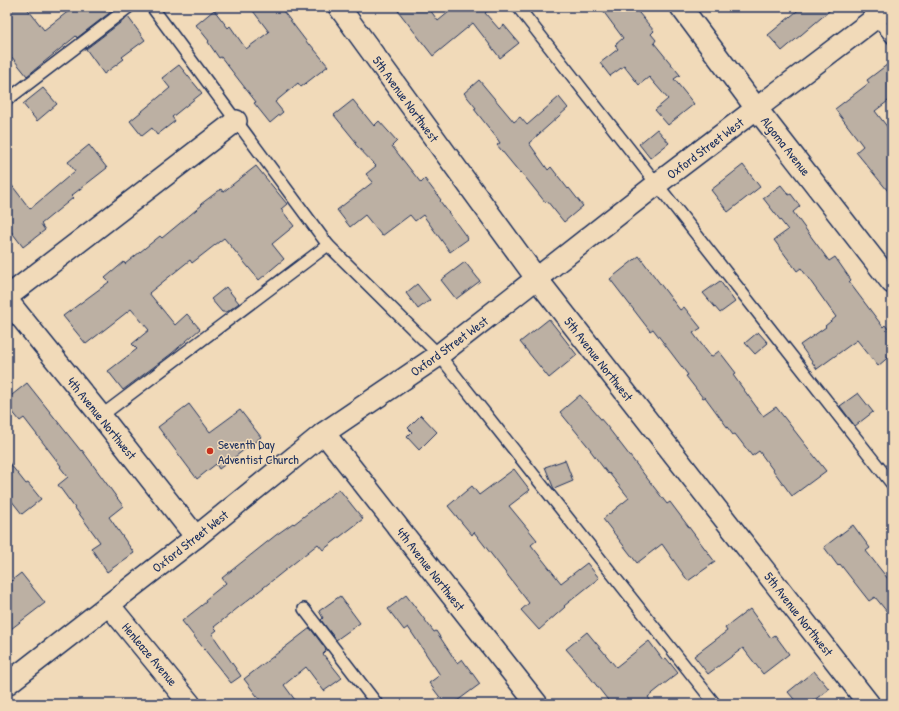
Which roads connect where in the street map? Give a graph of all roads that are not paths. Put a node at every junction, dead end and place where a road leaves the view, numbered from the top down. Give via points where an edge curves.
1 (129, 7) edge
2 (152, 7) edge
3 (339, 7) edge
4 (518, 7) edge
5 (681, 7) edge
6 (878, 11) edge
7 (892, 38) edge
8 (7, 100) edge
9 (756, 108) junction
10 (236, 120) junction
11 (657, 184) junction
12 (328, 245) junction
13 (537, 279) junction
14 (892, 283) edge
15 (7, 298) edge
16 (439, 355) junction
17 (101, 416) junction
18 (324, 433) junction
19 (892, 484) edge
20 (196, 537) junction
21 (109, 605) junction
22 (304, 610) dead end
23 (7, 684) edge
24 (190, 704) edge
25 (377, 704) edge
26 (537, 704) edge
27 (715, 704) edge
28 (869, 704) edge

1 - 8 lane
2 - 10 lane
3 - 13 street, 5th Avenue Northwest
4 - 11 lane
5 - 9 street, Algoma Avenue
6 - 7 lane
6 - 9 street, Oxford Street West
9 - 11 street, Oxford Street West
9 - 14 street, Algoma Avenue
10 - 12 lane
10 - 15 street
11 - 13 street, Oxford Street West
11 - 19 lane
12 - 16 lane
12 - 17 lane
13 - 16 street, Oxford Street West
13 - 28 street, 5th Avenue Northwest
15 - 17 street, 4th Avenue Northwest
16 - 18 street, Oxford Street West
16 - 27 lane
17 - 20 street, 4th Avenue Northwest
18 - 20 street, Oxford Street West
18 - 26 street, 4th Avenue Northwest
20 - 21 street, Oxford Street West
21 - 23 street, Oxford Street West
21 - 24 street, Henleaze Avenue
22 - 25 lane

